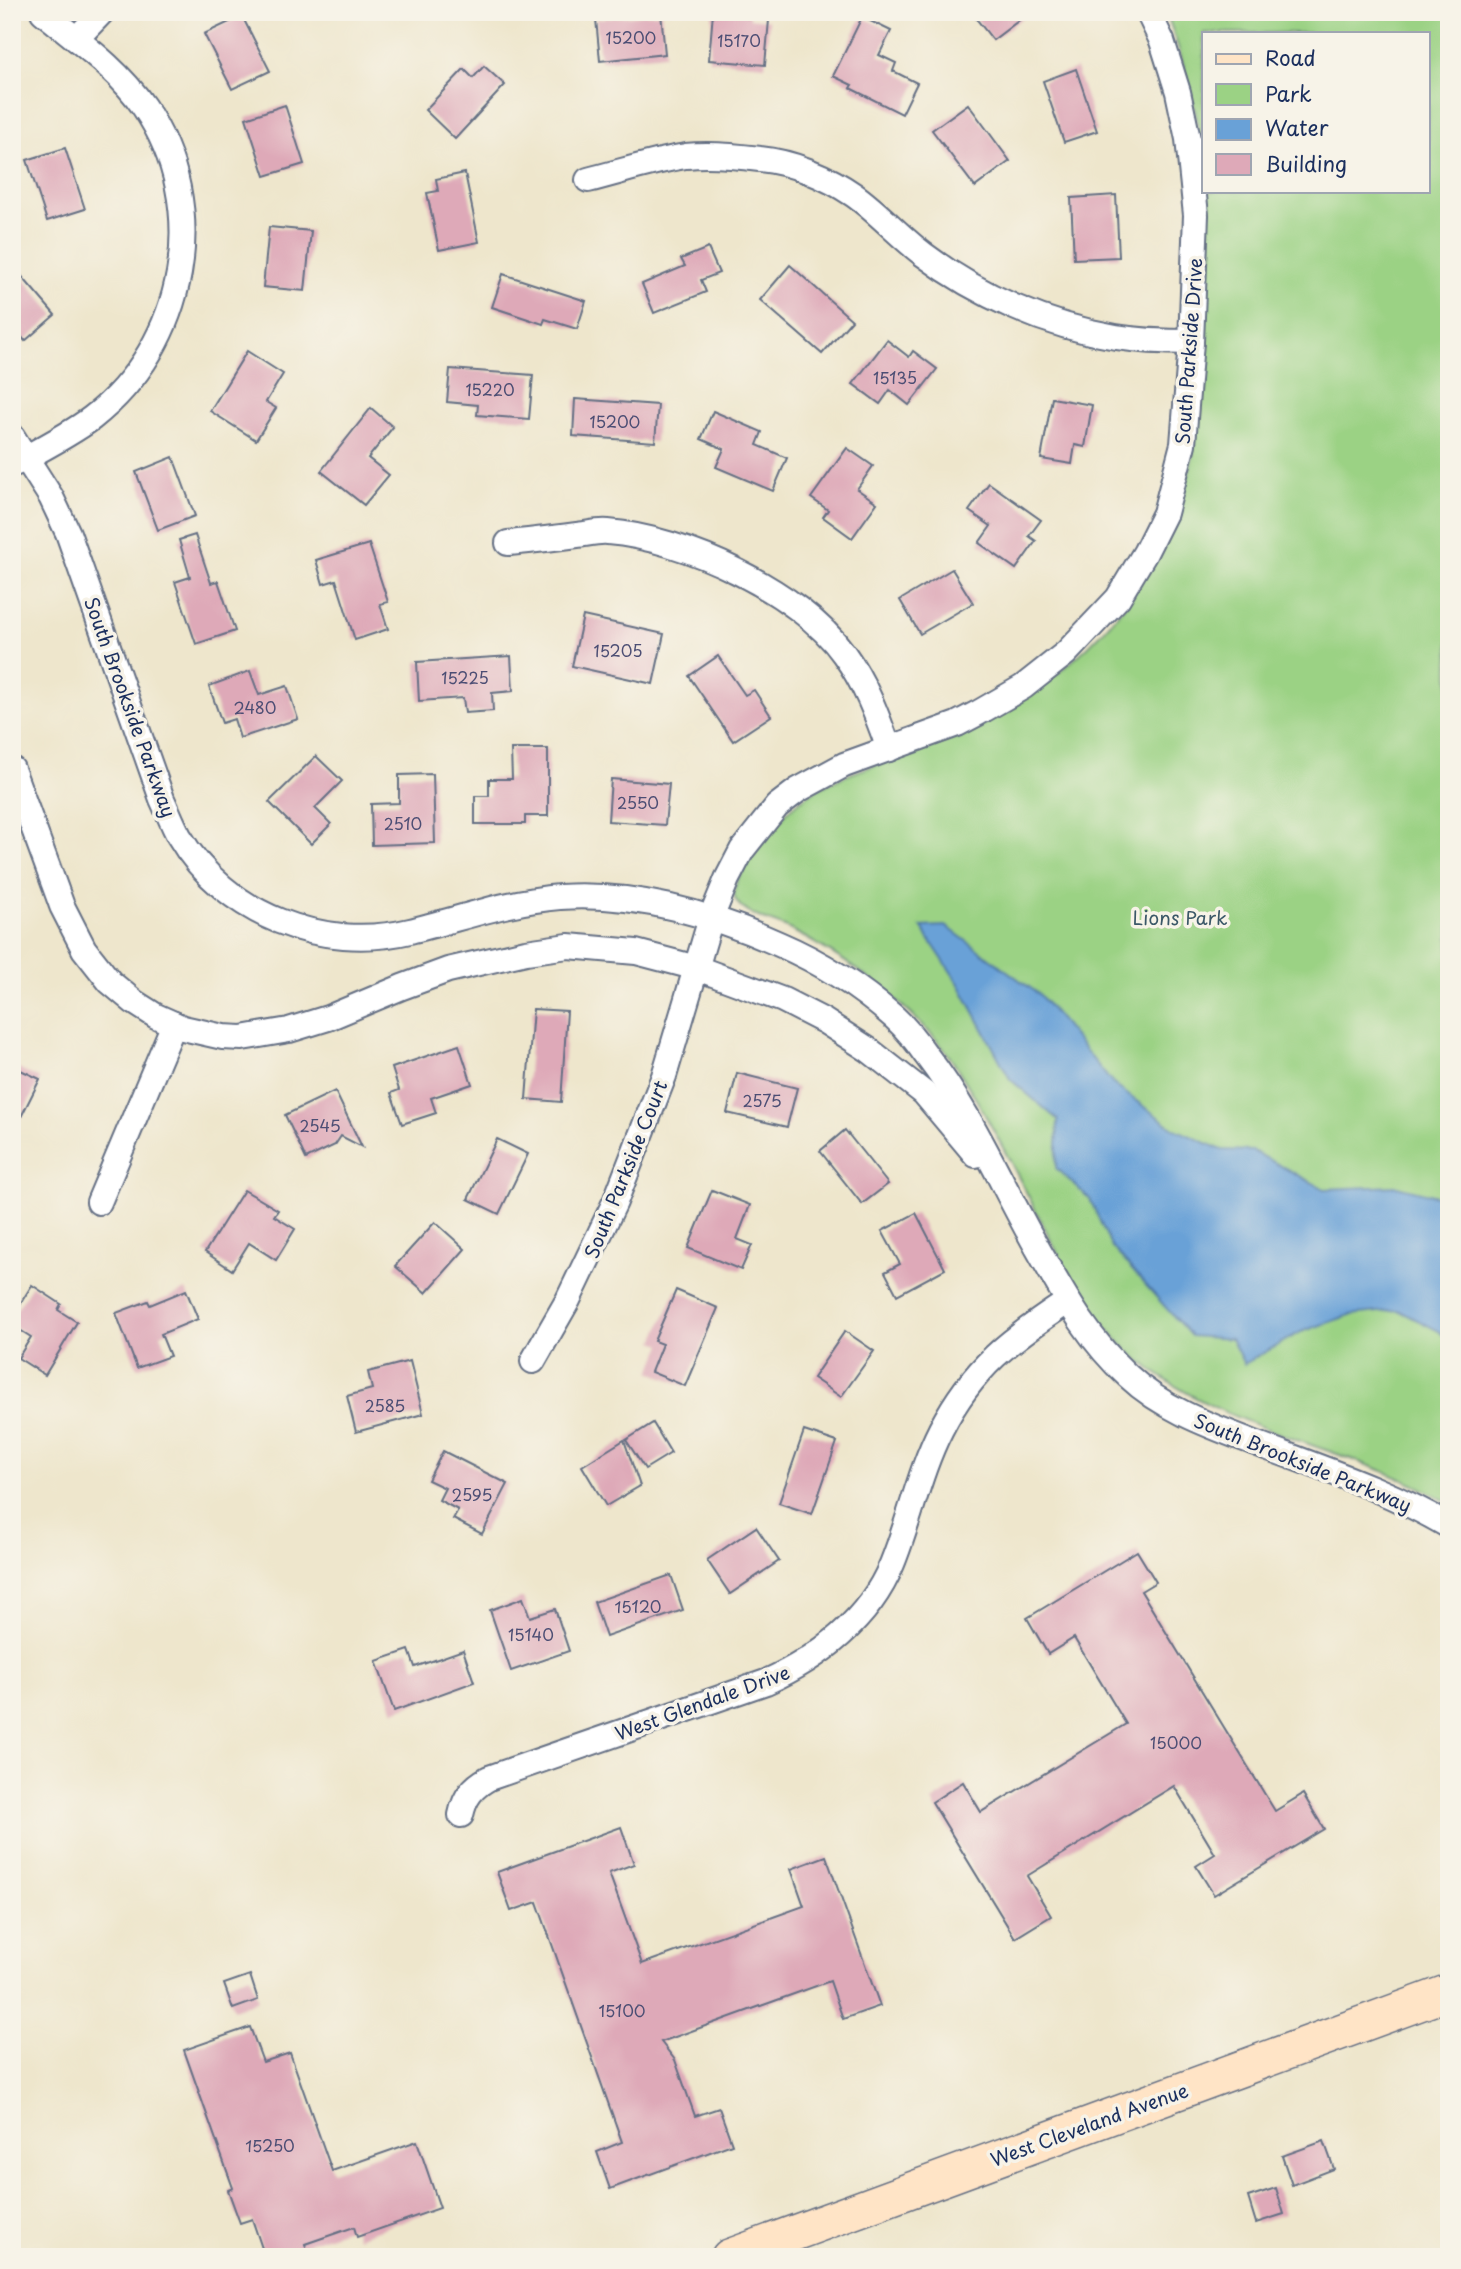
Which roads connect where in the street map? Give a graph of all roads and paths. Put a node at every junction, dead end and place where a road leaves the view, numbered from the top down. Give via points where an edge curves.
1 (43, 12) edge
2 (102, 12) edge
3 (1148, 12) edge
4 (76, 39) junction
5 (587, 180) dead end
6 (1191, 342) junction
7 (12, 436) edge
8 (19, 461) edge
9 (508, 543) dead end
10 (889, 749) junction
11 (12, 769) edge
12 (710, 919) junction
13 (697, 968) junction
14 (174, 1024) junction
15 (1010, 1198) junction
16 (99, 1202) dead end
17 (1067, 1302) junction
18 (533, 1361) dead end
19 (1449, 1526) edge
20 (461, 1815) dead end
21 (1449, 1992) edge
22 (729, 2257) edge

1 - 4 street
2 - 4 street
3 - 6 street, South Parkside Drive via 1174,79 1188,139 1196,215
4 - 8 street via 122,79 159,134 181,199 177,288 159,338 140,369 92,419
5 - 6 street via 686,156 786,164 854,195 922,254 1007,304 1050,321 1114,337
6 - 10 street, South Parkside Drive via 1183,443 1165,513 1118,598 1066,653 1023,687 957,724
7 - 8 street, South Brookside Parkway
8 - 12 street, South Brookside Parkway via 51,497 68,533 178,835 237,899 275,921 310,932 359,937 406,932 486,909 558,897 637,900
9 - 10 street via 606,532 651,539 753,580 805,613 844,654 872,703
10 - 12 street, South Parkside Drive via 844,765 777,806 742,850
11 - 14 street, South Brookside Parkway via 62,906 84,949 110,982 134,1002
12 - 13 street, South Parkside Drive
12 - 15 street, South Brookside Parkway via 822,965 896,1019 941,1074
13 - 14 street, South Brookside Parkway via 636,952 568,946 448,970 289,1030 242,1038
13 - 15 street, South Brookside Parkway via 783,1000 869,1051 924,1093
13 - 18 street, South Parkside Court via 664,1076 615,1202
14 - 16 street
15 - 17 street, South Brookside Parkway
17 - 19 street, South Brookside Parkway via 1107,1356 1150,1394 1199,1421 1368,1486
17 - 20 street, West Glendale Drive via 1000,1350 965,1391 941,1429 921,1476 891,1566 868,1605 830,1644 766,1682 489,1779 471,1790
21 - 22 main road, West Cleveland Avenue

